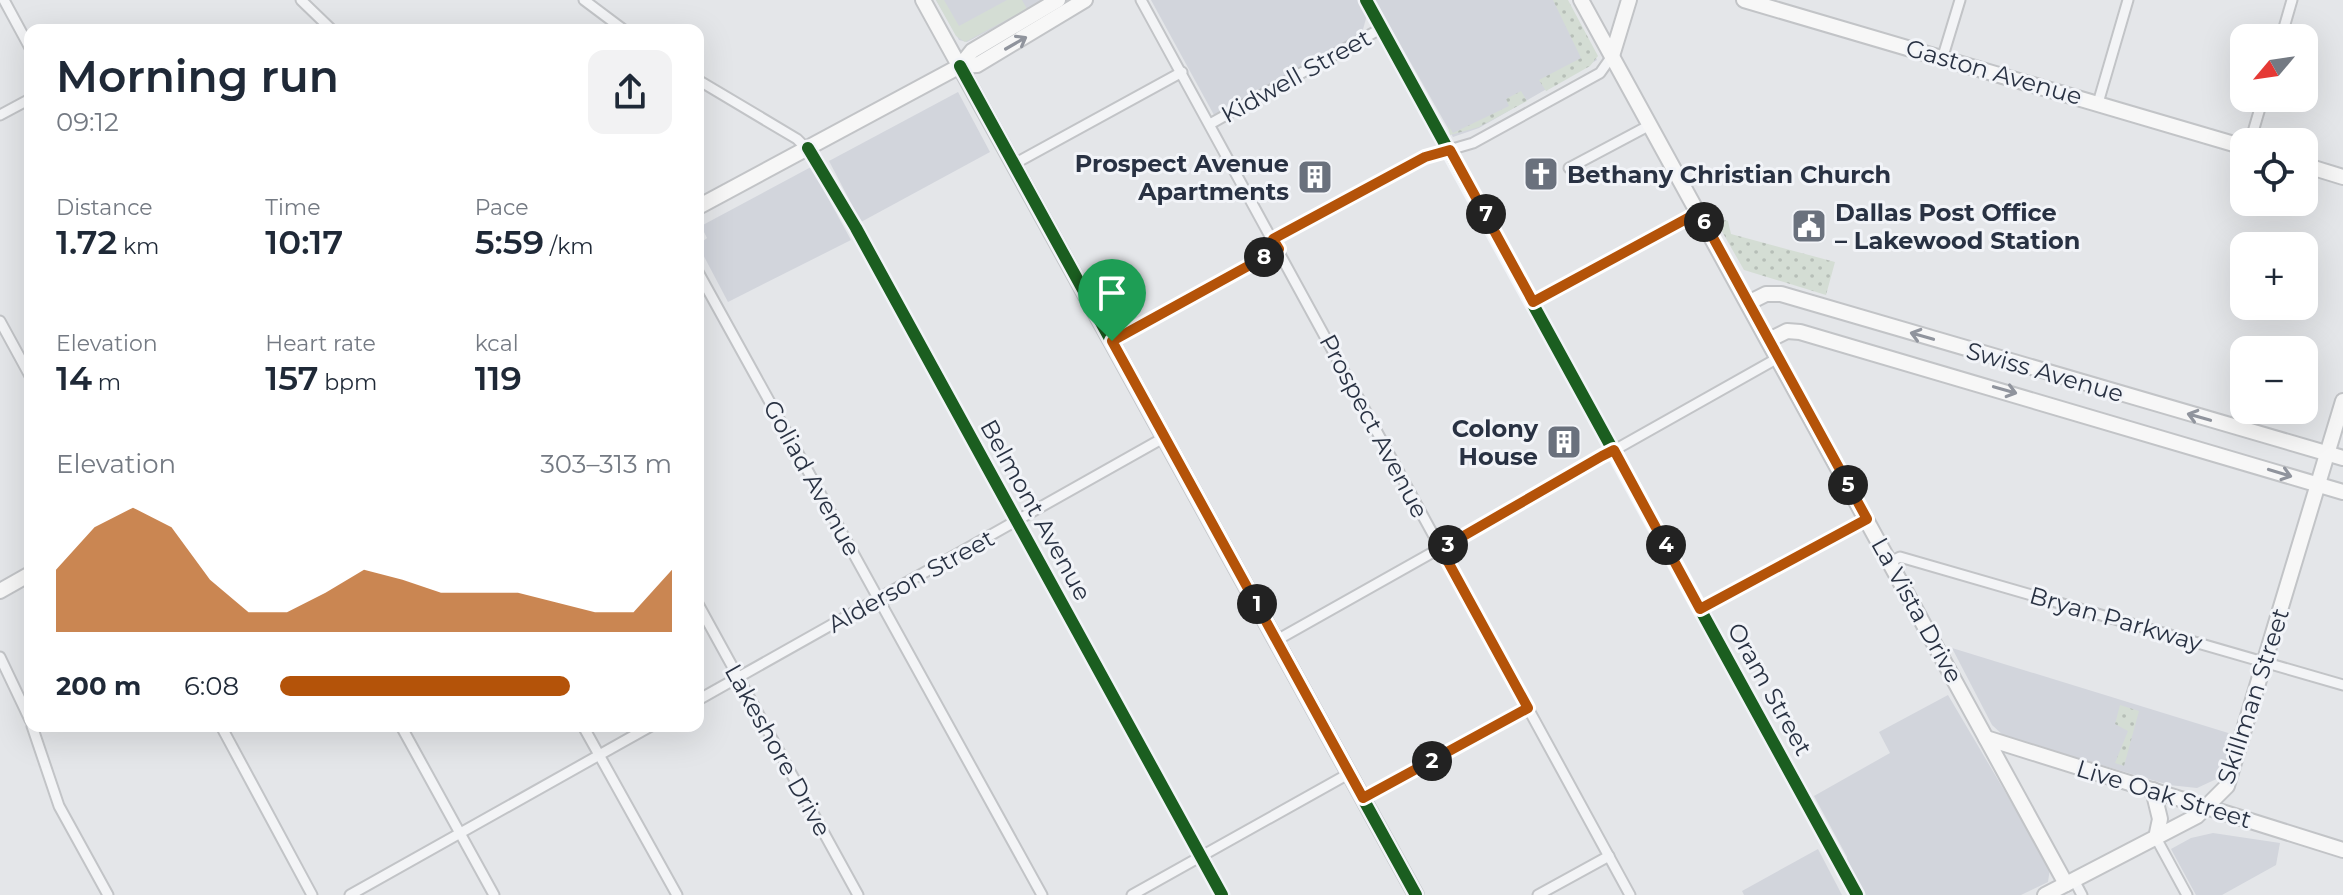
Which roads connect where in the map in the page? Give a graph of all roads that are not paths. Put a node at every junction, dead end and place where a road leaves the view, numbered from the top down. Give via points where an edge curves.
1 (4, 0) edge
2 (301, 0) edge
3 (584, 0) edge
4 (923, 0) edge
5 (1058, 0) edge
6 (1085, 0) edge
7 (1141, 0) edge
8 (1366, 0) edge
9 (1581, 0) edge
10 (1629, 0) edge
11 (1744, 0) edge
12 (1960, 0) edge
13 (2128, 0) edge
14 (2292, 0) edge
15 (326, 24) edge
16 (616, 24) edge
17 (2285, 24) edge
18 (1382, 28) junction
19 (24, 37) edge
20 (1612, 56) junction
21 (1943, 56) junction
22 (960, 66) junction
23 (1182, 72) junction
24 (704, 84) edge
25 (24, 102) edge
26 (2098, 103) junction
27 (0, 115) edge
28 (1210, 124) junction
29 (1650, 125) junction
30 (2230, 143) edge
31 (808, 148) junction
32 (1450, 150) junction
33 (1014, 164) junction
34 (1569, 168) dead end
35 (2318, 169) edge
36 (2343, 177) edge
37 (704, 204) edge
38 (1699, 212) junction
39 (1276, 244) junction
40 (704, 283) edge
41 (1533, 302) junction
42 (1748, 303) junction
43 (0, 321) edge
44 (1769, 340) junction
45 (1112, 341) junction
46 (1778, 358) junction
47 (24, 365) edge
48 (2043, 372) junction
49 (2034, 398) junction
50 (2343, 401) edge
51 (1165, 437) junction
52 (1614, 450) junction
53 (2328, 454) junction
54 (2343, 458) edge
55 (2319, 485) junction
56 (2343, 492) edge
57 (1867, 519) junction
58 (1017, 521) junction
59 (1441, 549) junction
60 (1890, 562) junction
61 (24, 577) edge
62 (0, 591) edge
63 (879, 598) junction
64 (1700, 609) junction
65 (704, 615) edge
66 (1277, 640) junction
67 (0, 657) edge
68 (2265, 663) junction
69 (738, 677) junction
70 (2343, 685) edge
71 (704, 697) edge
72 (24, 707) edge
73 (1528, 708) junction
74 (34, 732) edge
75 (224, 732) edge
76 (404, 732) edge
77 (586, 732) edge
78 (640, 732) edge
79 (1986, 738) junction
80 (599, 755) junction
81 (2037, 755) junction
82 (1350, 773) junction
83 (2008, 778) junction
84 (2153, 790) junction
85 (1363, 798) junction
86 (2209, 808) junction
87 (460, 833) junction
88 (2156, 838) junction
89 (2343, 850) edge
90 (1609, 856) junction
91 (1202, 857) junction
92 (2070, 882) junction
93 (108, 895) edge
94 (312, 895) edge
95 (350, 895) edge
96 (494, 895) edge
97 (677, 895) edge
98 (858, 895) edge
99 (1042, 895) edge
100 (1132, 895) edge
101 (1222, 895) edge
102 (1416, 895) edge
103 (1538, 895) edge
104 (1630, 895) edge
105 (1857, 895) edge
106 (2045, 895) edge
107 (2082, 895) edge
108 (2187, 895) edge

1 - 19 street
2 - 15 street
3 - 16 street
4 - 22 street
5 - 22 street via 972,51
22 -> 6 street via 977,65
7 - 23 street, Prospect Avenue
8 - 18 street, Oram Street
9 - 20 street, La Vista Drive
10 - 20 street
11 - 21 street, Gaston Avenue via 1792,8
12 - 21 street
13 - 26 street
14 - 17 street
18 - 28 street, Kidwell Street
18 - 32 street, Oram Street
20 - 29 street, La Vista Drive
20 - 32 street via 1600,73 1473,143
21 - 26 street, Gaston Avenue
22 - 31 street
22 - 33 street
23 - 28 street, Prospect Avenue
23 - 33 street
24 - 31 street
25 - 27 street
26 - 30 street, Gaston Avenue
28 - 39 street, Prospect Avenue
29 - 34 street
29 - 38 street, La Vista Drive
31 - 37 street
31 - 58 street, Belmont Avenue
32 - 39 street via 1425,157
32 - 41 street, Oram Street
33 - 45 street
35 - 36 street
38 - 41 street
38 - 42 street, La Vista Drive
39 - 45 street
39 - 59 street, Prospect Avenue
40 - 63 street, Goliad Avenue
41 - 52 street, Oram Street
42 - 44 street, La Vista Drive
48 -> 42 street, Swiss Avenue via 1781,294
43 - 47 street
44 - 46 street, La Vista Drive
44 -> 49 street, Swiss Avenue via 1787,331 1800,332
45 - 51 street
46 - 52 street
46 - 57 street, La Vista Drive
48 - 49 street
53 -> 48 street, Swiss Avenue
49 -> 55 street, Swiss Avenue
50 - 53 street, Skillman Street
51 - 58 street, Alderson Street
51 - 66 street
52 - 59 street
52 - 64 street, Oram Street
53 - 54 street, Swiss Avenue
53 - 55 street, Skillman Street
55 - 56 street, Swiss Avenue
55 - 68 street, Skillman Street
57 - 60 street, La Vista Drive
57 - 64 street
58 - 63 street, Alderson Street
58 - 91 street, Belmont Avenue
59 - 66 street
59 - 73 street, Prospect Avenue
60 - 68 street, Bryan Parkway via 1900,557
60 - 79 street, La Vista Drive
61 - 62 street
63 - 69 street, Alderson Street
63 - 99 street, Goliad Avenue
64 - 105 street, Oram Street
65 - 69 street, Lakeshore Drive
66 - 82 street
67 - 72 street
68 - 70 street, Bryan Parkway
68 - 86 street, Skillman Street via 2231,778
69 - 71 street, Alderson Street
69 - 98 street, Lakeshore Drive
73 - 85 street
73 - 90 street, Prospect Avenue
74 - 93 street via 59,806
75 - 94 street
76 - 87 street
77 - 80 street
78 - 80 street
79 - 81 street, Live Oak Street
79 - 83 street, La Vista Drive
80 - 87 street
80 - 97 street
81 - 83 street via 2013,761
81 - 84 street, Live Oak Street
82 - 85 street
82 - 91 street
83 - 92 street, La Vista Drive
84 - 86 street, Live Oak Street
84 - 88 street via 2160,819
85 - 102 street
86 - 88 street, Skillman Street
86 - 89 street, Live Oak Street
87 - 95 street
87 - 96 street
88 - 92 street, Skillman Street
88 - 108 street
90 - 103 street
90 - 104 street, Prospect Avenue
91 - 100 street
91 - 101 street, Belmont Avenue
92 - 106 street, Skillman Street
92 - 107 street, La Vista Drive

